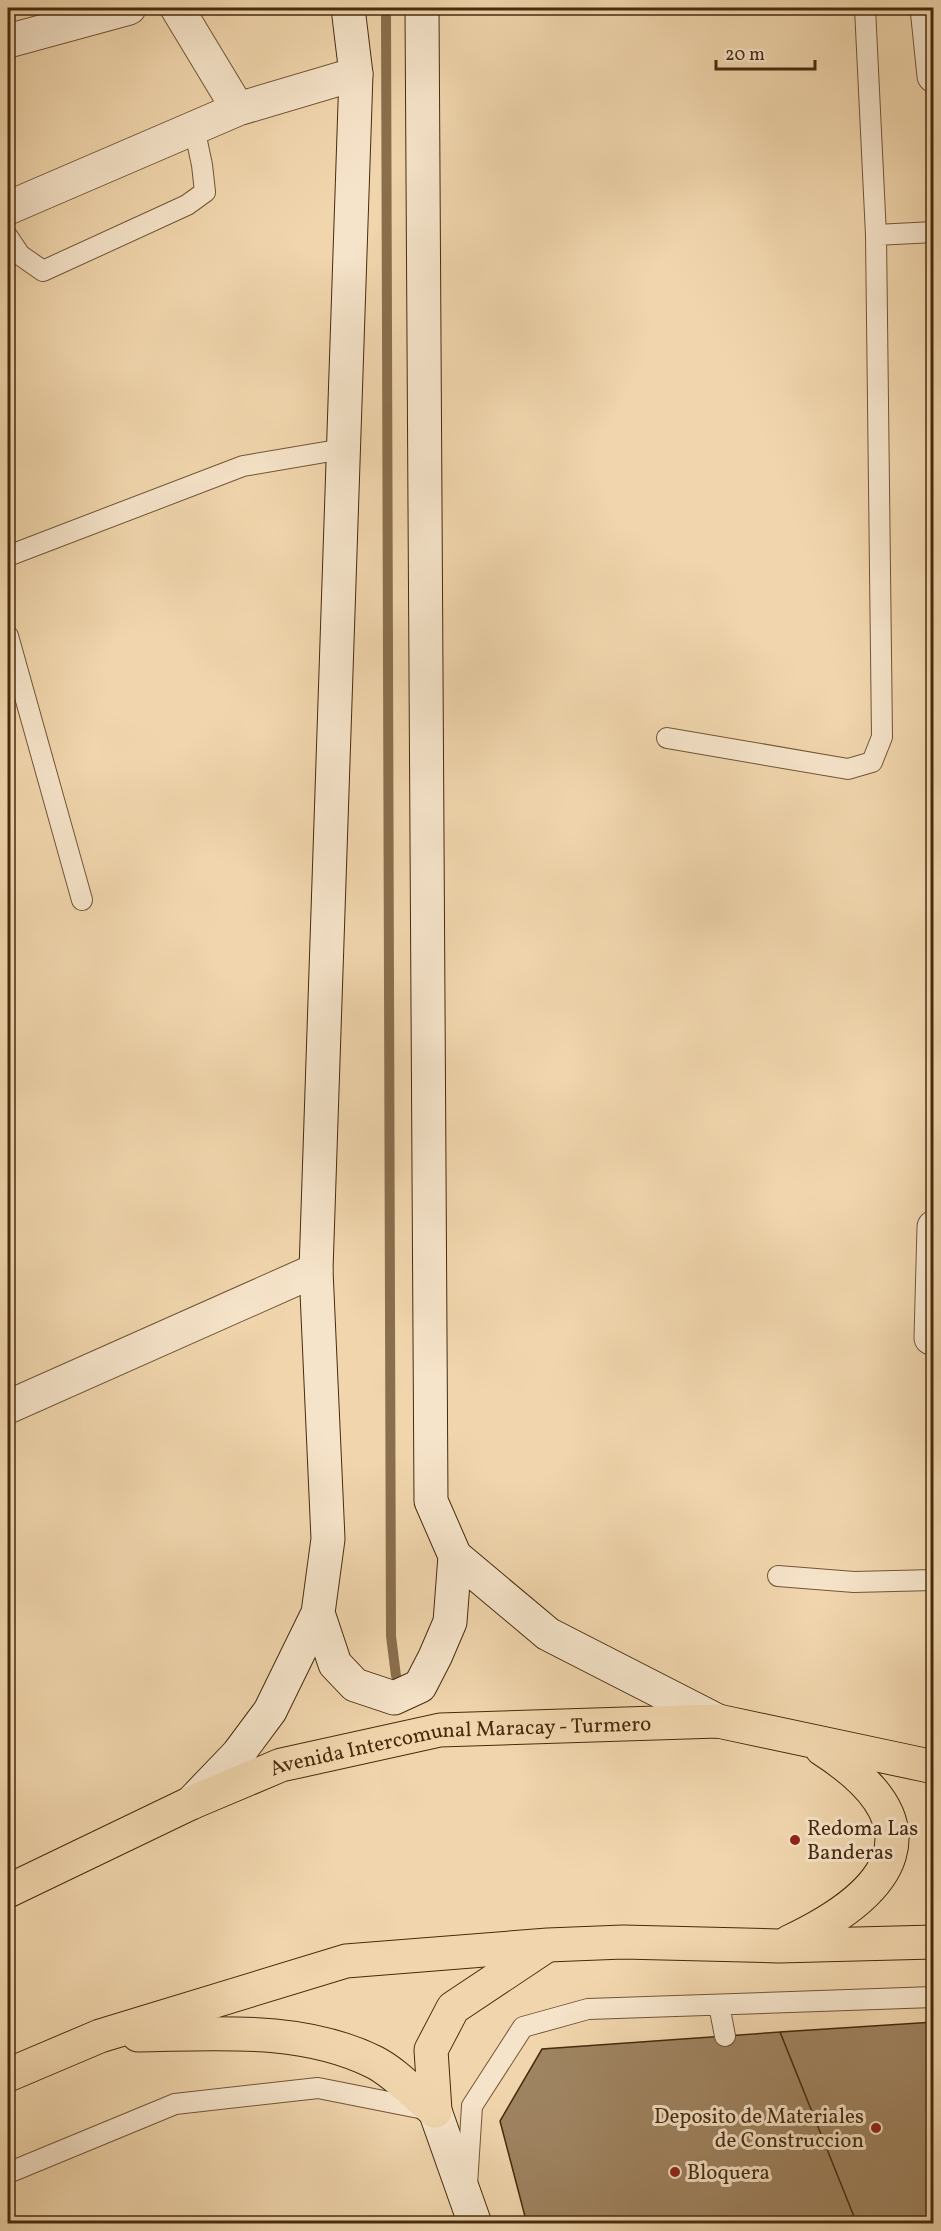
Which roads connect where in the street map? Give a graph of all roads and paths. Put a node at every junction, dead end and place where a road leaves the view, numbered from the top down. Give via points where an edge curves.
1 (129, 8) edge
2 (177, 8) edge
3 (348, 8) edge
4 (422, 8) edge
5 (865, 8) edge
6 (927, 8) edge
7 (8, 41) edge
8 (356, 74) junction
9 (933, 76) edge
10 (238, 109) junction
11 (194, 127) junction
12 (8, 208) edge
13 (933, 232) edge
14 (876, 235) junction
15 (8, 237) edge
16 (343, 449) junction
17 (8, 556) edge
18 (8, 636) edge
19 (667, 738) dead end
20 (82, 900) dead end
21 (933, 1227) edge
22 (316, 1270) junction
23 (931, 1338) dead end
24 (8, 1407) edge
25 (455, 1556) junction
26 (778, 1576) dead end
27 (933, 1580) edge
28 (318, 1613) junction
29 (718, 1721) junction
30 (810, 1741) junction
31 (933, 1767) edge
32 (191, 1803) junction
33 (8, 1891) edge
34 (933, 1942) edge
35 (548, 1945) junction
36 (779, 1946) junction
37 (933, 1997) edge
38 (719, 2005) junction
39 (100, 2036) junction
40 (725, 2036) dead end
41 (8, 2075) edge
42 (435, 2111) junction
43 (8, 2173) edge
44 (471, 2210) edge

1 - 7 street
2 - 10 street
3 - 8 street
4 - 25 street via 431,1501
5 - 14 lane
6 - 9 street
8 - 10 street
8 - 16 street
10 - 11 street
11 - 12 street
11 - 15 lane via 205,192 187,205 43,271 20,255
13 - 14 lane
14 - 19 lane via 882,737 872,762 848,770
16 - 17 lane via 243,466
16 - 22 street
18 - 20 lane
21 - 23 street
22 - 24 street
22 - 28 street via 328,1539
25 - 28 street via 450,1622 435,1657 420,1686 394,1698 355,1685 335,1664
25 - 29 street via 548,1634
26 - 27 lane via 854,1582
28 - 32 street via 270,1710 238,1754
29 - 30 main road, Avenida Intercomunal Maracay - Turmero
29 - 32 main road, Avenida Intercomunal Maracay - Turmero via 440,1730 281,1765
30 - 31 main road, Avenida Intercomunal Maracay - Turmero
30 - 36 main road via 845,1763 877,1796 890,1822 888,1861 877,1882 840,1915
32 - 33 main road, Avenida Intercomunal Maracay - Turmero
34 - 36 main road
35 - 36 main road via 623,1942
35 - 39 main road via 346,1961
35 - 42 main road via 453,2008 431,2050
37 - 38 lane
38 - 40 lane
38 - 44 lane via 588,2009 524,2027 472,2106
39 - 41 main road
39 - 42 main road via 261,2033 335,2047 376,2063
42 - 43 lane via 318,2088 175,2104
42 - 44 street

